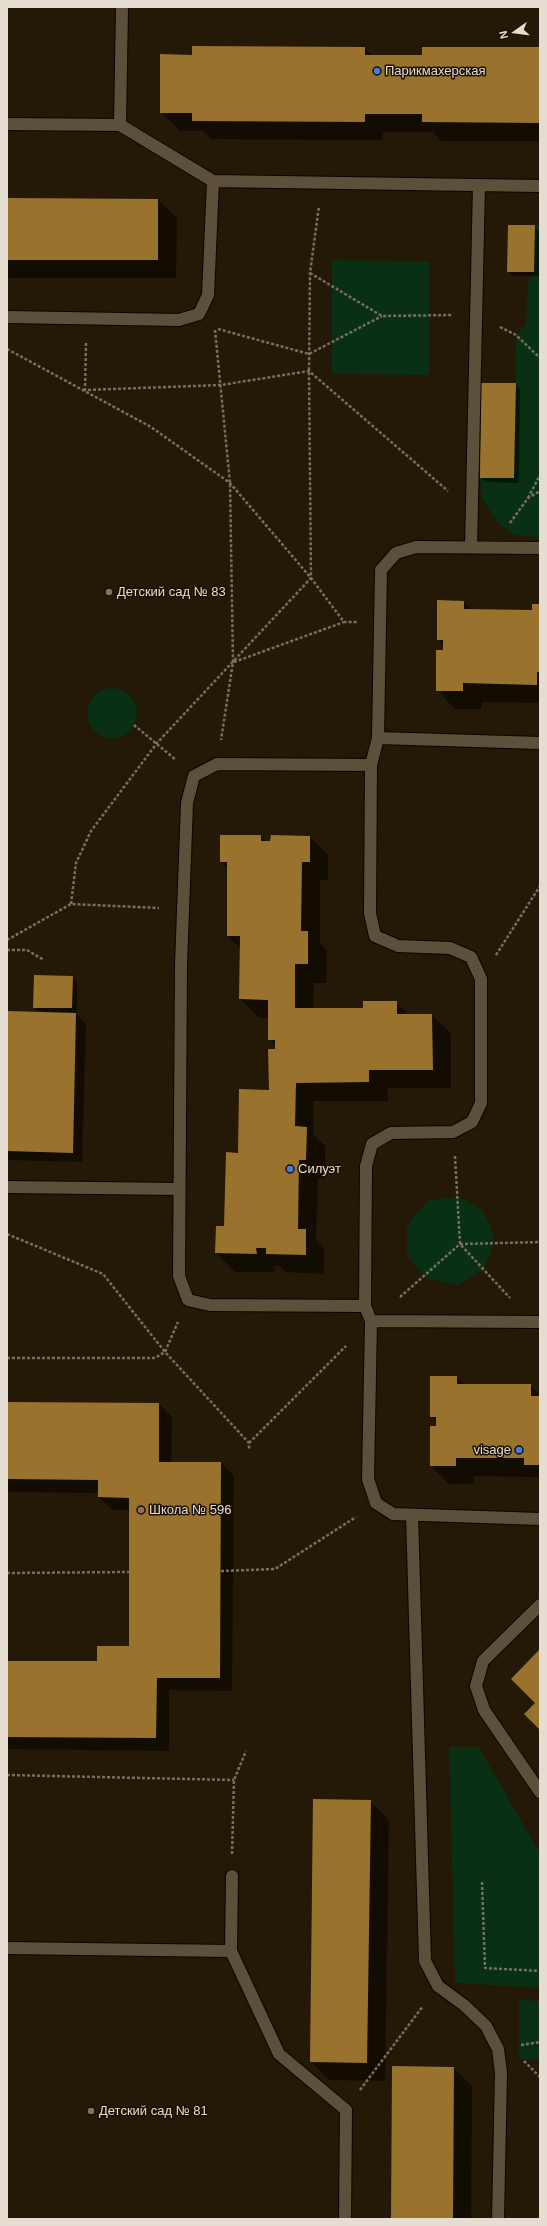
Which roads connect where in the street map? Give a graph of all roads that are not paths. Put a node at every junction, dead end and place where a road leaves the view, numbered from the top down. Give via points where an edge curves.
1 (122, 7) edge
2 (7, 124) edge
3 (120, 125) junction
4 (213, 181) junction
5 (479, 185) junction
6 (540, 186) edge
7 (7, 318) edge
8 (471, 547) junction
9 (540, 548) edge
10 (378, 738) junction
11 (540, 742) edge
12 (371, 765) junction
13 (7, 1187) edge
14 (179, 1189) junction
15 (365, 1306) junction
16 (371, 1321) junction
17 (535, 1322) edge
18 (412, 1515) junction
19 (540, 1519) edge
20 (540, 1605) edge
21 (540, 1792) edge
22 (232, 1876) road end
23 (7, 1948) edge
24 (231, 1951) junction
25 (345, 2219) edge
26 (498, 2219) edge

1 - 3 lane
2 - 3 lane
3 - 4 lane
4 - 5 lane
4 - 7 lane via 208,296 199,314 179,320
5 - 6 lane
5 - 8 lane
8 - 9 lane
8 - 10 lane via 416,547 396,553 381,570
10 - 11 lane
10 - 12 lane
12 - 14 lane via 217,764 194,776 187,803 183,909
12 - 15 lane via 370,913 375,936 398,946 450,948 471,957 481,979 481,1103 472,1122 453,1132 391,1133 372,1144 366,1166
13 - 14 lane
14 - 15 lane via 179,1276 188,1300 210,1305
15 - 16 lane
16 - 17 lane
16 - 18 lane via 368,1479 376,1503 393,1514
18 - 19 lane
18 - 26 lane via 425,1961 438,1986 464,2005 486,2026 498,2049 501,2073
20 - 21 lane via 484,1661 476,1686 484,1710
22 - 24 lane
23 - 24 lane
24 - 25 lane via 278,2054 346,2110

